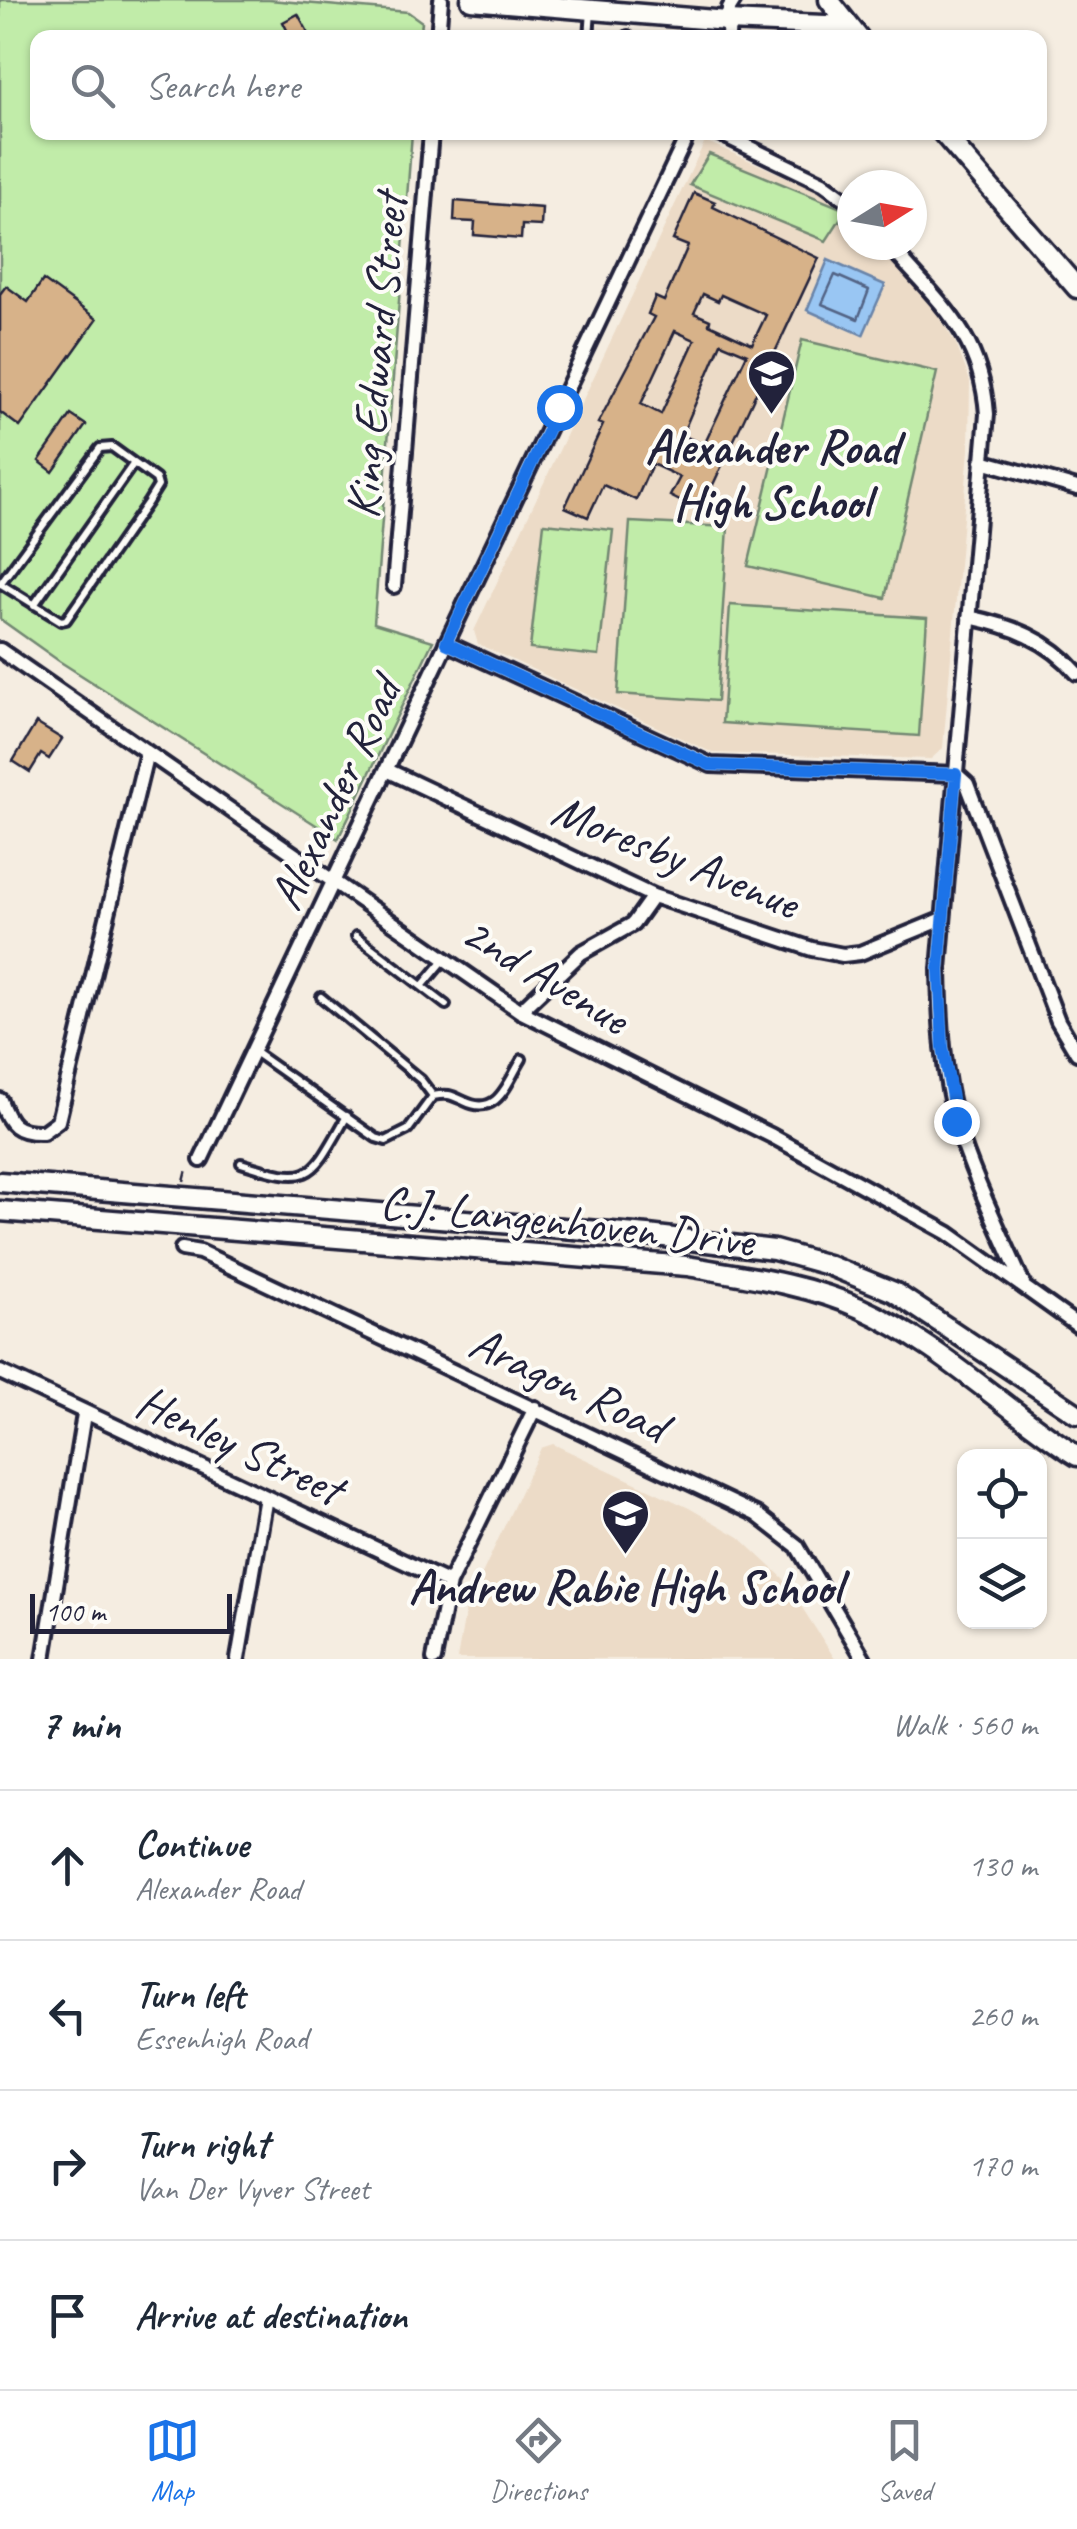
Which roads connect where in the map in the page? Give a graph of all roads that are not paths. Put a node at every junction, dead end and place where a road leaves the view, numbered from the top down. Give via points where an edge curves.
1 (441, 0) edge
2 (470, 0) edge
3 (734, 0) edge
4 (829, 0) edge
5 (592, 10) junction
6 (728, 29) edge
7 (439, 30) edge
8 (590, 30) edge
9 (770, 30) edge
10 (852, 30) edge
11 (430, 140) edge
12 (684, 140) edge
13 (733, 140) edge
14 (949, 140) edge
15 (837, 194) edge
16 (902, 260) edge
17 (1077, 288) edge
18 (982, 461) junction
19 (134, 463) junction
20 (1077, 488) edge
21 (0, 584) edge
22 (394, 586) dead end
23 (34, 604) junction
24 (969, 617) junction
25 (446, 643) junction
26 (0, 650) edge
27 (1077, 673) edge
28 (147, 752) junction
29 (388, 770) junction
30 (956, 774) junction
31 (333, 882) junction
32 (652, 896) junction
33 (943, 919) junction
34 (356, 936) dead end
35 (444, 959) junction
36 (423, 985) junction
37 (321, 997) dead end
38 (446, 1005) dead end
39 (520, 1011) junction
40 (252, 1051) junction
41 (1077, 1053) edge
42 (522, 1059) dead end
43 (433, 1096) junction
44 (0, 1100) edge
45 (346, 1116) junction
46 (202, 1160) dead end
47 (241, 1163) dead end
48 (0, 1182) edge
49 (0, 1211) edge
50 (182, 1249) dead end
51 (1024, 1286) junction
52 (1077, 1325) edge
53 (0, 1372) edge
54 (535, 1408) junction
55 (84, 1414) junction
56 (1077, 1414) edge
57 (1077, 1456) edge
58 (266, 1498) junction
59 (450, 1583) junction
60 (44, 1659) edge
61 (238, 1659) edge
62 (434, 1659) edge
63 (864, 1659) edge

1 - 7 street
2 - 5 main road
3 - 6 street
4 - 10 main road
5 - 6 main road
5 - 8 lane
6 - 9 main road
11 - 22 street, King Edward Street
12 - 25 street, Alexander Road
13 - 15 street
14 - 17 main road
16 - 18 street via 960,326 977,358 986,414
18 - 20 street
18 - 24 street
19 - 21 lane via 112,446 100,448
19 - 23 lane
19 - 23 lane via 158,486 76,605 61,622
21 - 23 lane
24 - 27 street via 1025,632
24 - 30 street
25 - 29 street, Alexander Road
25 - 30 street via 710,765
26 - 28 street, 2nd Avenue
28 - 31 street, 2nd Avenue
28 - 44 street via 58,1121 27,1133 10,1124
29 - 31 street, Alexander Road
29 - 32 street, Moresby Avenue
30 - 33 street
30 - 41 street via 967,784 1058,1021
31 - 35 street, 2nd Avenue
31 - 40 street, Alexander Road
32 - 33 street, Moresby Avenue via 844,955
32 - 39 street via 633,924 581,954
33 - 51 street via 940,1002 956,1121
34 - 36 lane
35 - 36 lane
35 - 39 street, 2nd Avenue
36 - 38 lane
37 - 43 lane
39 - 51 street, 2nd Avenue via 772,1136 948,1233
40 - 45 lane
40 - 46 street, Alexander Road
42 - 43 lane via 489,1106 478,1108 448,1093
43 - 45 lane via 408,1130 386,1141
45 - 47 lane via 314,1170 285,1177
48 - 56 main road, C.J. Langenhoven Drive via 774,1250 894,1292
49 - 57 main road, C.J. Langenhoven Drive via 688,1266 790,1285 886,1321
50 - 54 street, Aragon Road
51 - 52 street, 2nd Avenue
53 - 55 street, Henley Street
54 - 59 street
54 - 63 street, Aragon Road via 772,1524 796,1546
55 - 58 street, Henley Street
55 - 60 street
58 - 59 street, Henley Street
58 - 61 street
59 - 62 street

